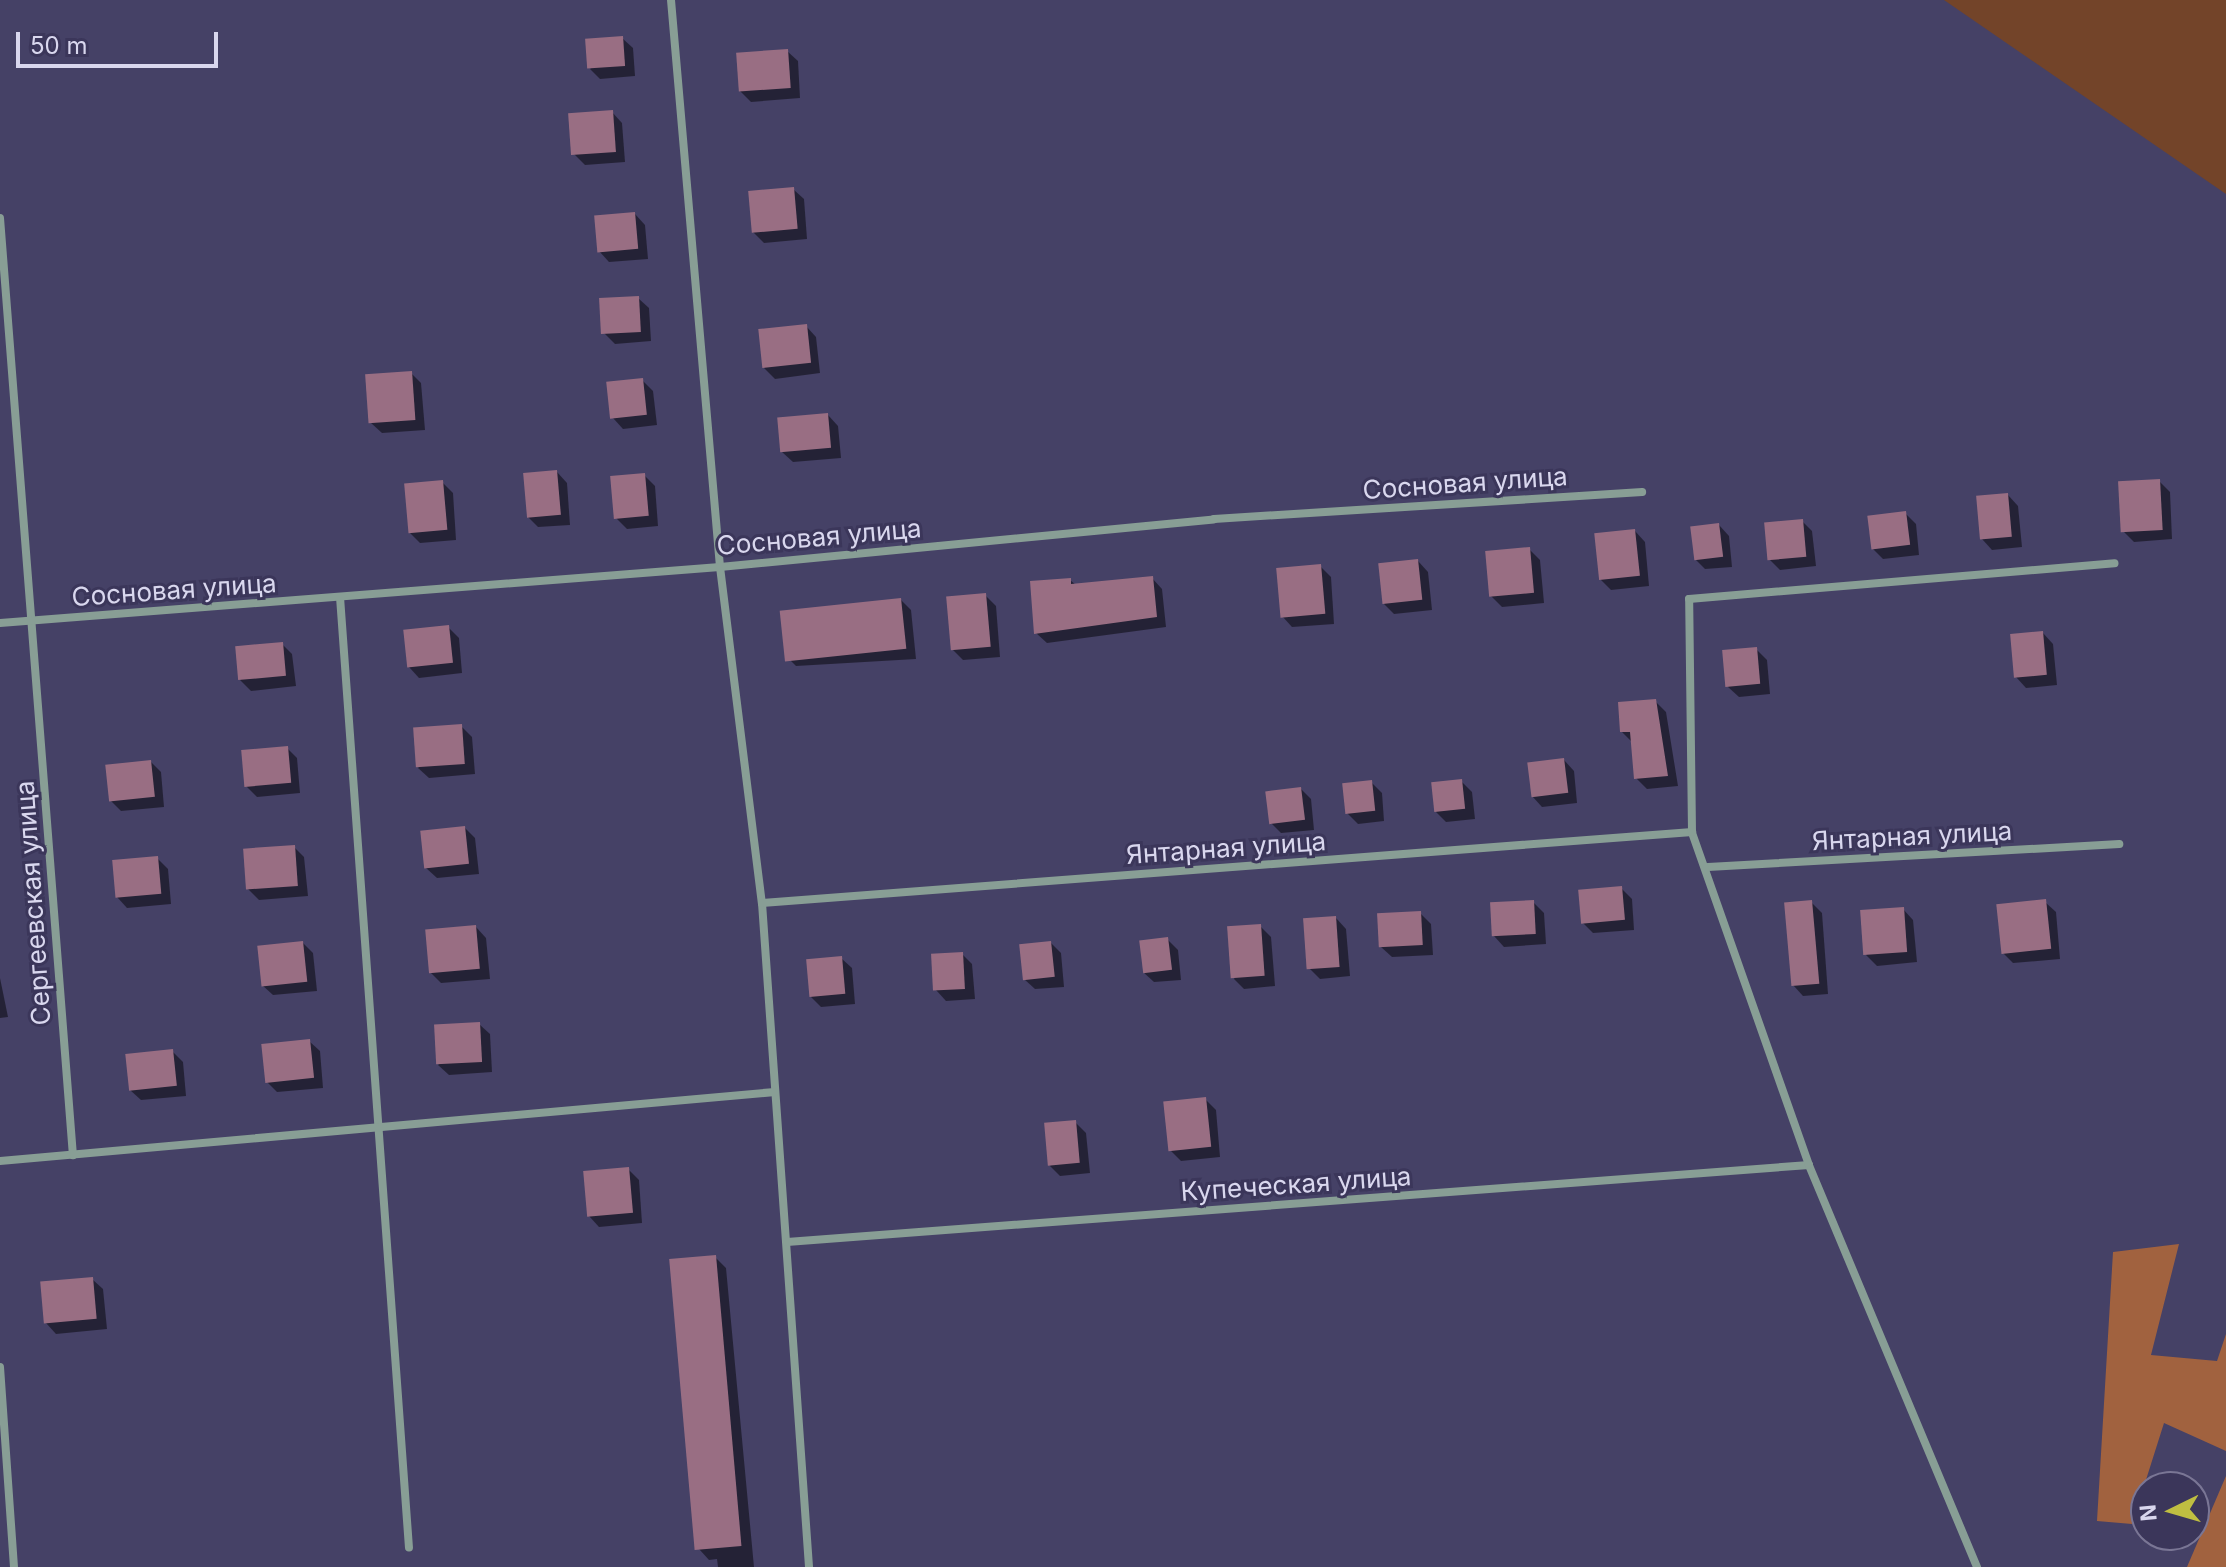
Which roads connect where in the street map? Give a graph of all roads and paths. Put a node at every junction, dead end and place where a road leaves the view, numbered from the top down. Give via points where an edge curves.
1 (671, 0) edge
2 (0, 218) edge
3 (1642, 492) dead end
4 (2114, 563) dead end
5 (720, 567) junction
6 (340, 597) junction
7 (31, 621) junction
8 (0, 623) edge
9 (1692, 832) junction
10 (2119, 844) dead end
11 (1708, 867) junction
12 (762, 903) junction
13 (775, 1092) junction
14 (380, 1127) junction
15 (73, 1155) junction
16 (0, 1161) edge
17 (1809, 1165) junction
18 (787, 1242) junction
19 (0, 1367) edge
20 (409, 1548) dead end
21 (14, 1567) edge
22 (809, 1567) edge
23 (1977, 1567) edge

1 - 5 street
2 - 7 street, Сергеевская улица
3 - 5 street, Сосновая улица via 1214,519
4 - 9 street via 1689,599
5 - 6 street, Сосновая улица
5 - 12 street
6 - 7 street, Сосновая улица
6 - 14 street
7 - 8 street, Сосновая улица
7 - 15 street, Сергеевская улица
9 - 11 street
9 - 12 street, Янтарная улица
10 - 11 street, Янтарная улица
11 - 17 street via 1756,1023
12 - 13 street
13 - 14 street
13 - 18 street
14 - 15 street
14 - 20 street
15 - 16 street
17 - 18 street, Купеческая улица
17 - 23 street
18 - 22 street
19 - 21 street

